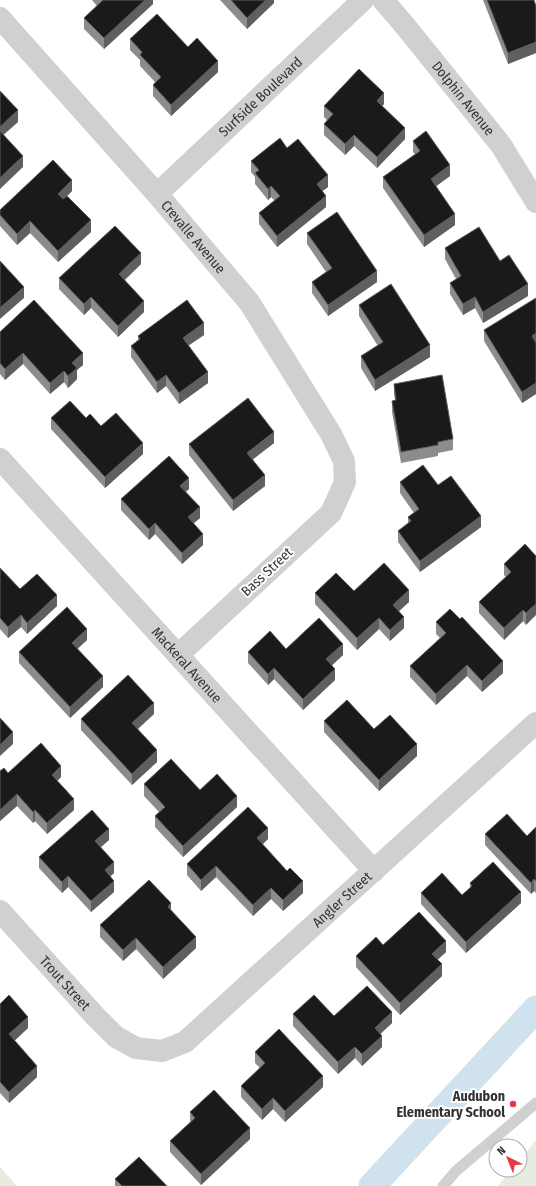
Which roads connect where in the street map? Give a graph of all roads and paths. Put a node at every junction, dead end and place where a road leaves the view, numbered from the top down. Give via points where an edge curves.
1 (363, 0) edge
2 (383, 0) edge
3 (0, 18) edge
4 (158, 194) junction
5 (536, 202) edge
6 (0, 459) edge
7 (345, 482) joint
8 (178, 655) junction
9 (536, 723) edge
10 (374, 871) junction
11 (0, 911) edge
12 (136, 1048) joint
13 (536, 1103) edge
14 (443, 1186) edge

1 - 4 street, Surfside Boulevard
2 - 5 street, Dolphin Avenue via 502,145
3 - 4 street, Crevalle Avenue
4 - 7 street, Crevalle Avenue via 249,302 331,434 344,461
6 - 8 street, Mackeral Avenue
7 - 8 street, Bass Street via 331,513
8 - 10 street, Mackeral Avenue
9 - 10 street, Angler Street
10 - 12 street, Angler Street via 185,1042 162,1051
11 - 12 street, Trout Street via 94,1015 116,1037
13 - 14 lane via 456,1171

